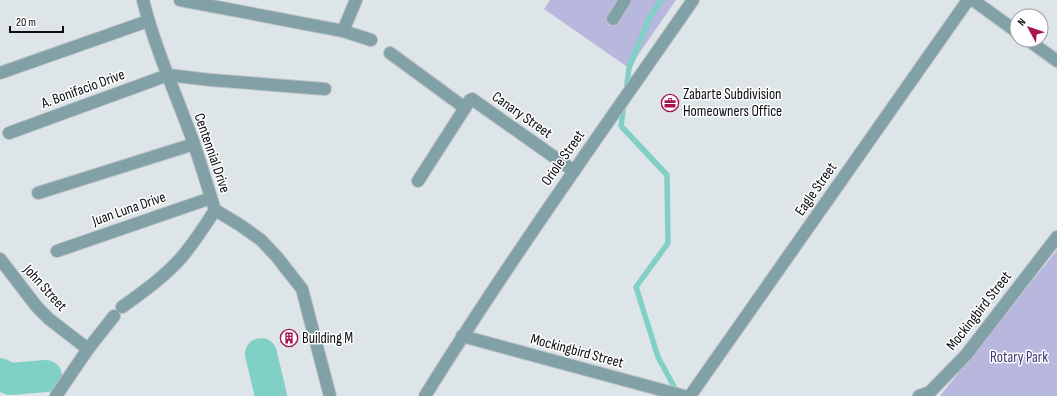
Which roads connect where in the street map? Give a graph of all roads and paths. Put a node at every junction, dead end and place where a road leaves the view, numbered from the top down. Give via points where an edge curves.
1 (143, 0) edge
2 (180, 0) edge
3 (356, 0) edge
4 (625, 0) edge
5 (693, 0) edge
6 (968, 0) edge
7 (972, 0) edge
8 (613, 19) dead end
9 (148, 21) junction
10 (1009, 26) edge
11 (343, 31) junction
12 (371, 40) dead end
13 (1039, 48) edge
14 (390, 52) dead end
15 (1057, 61) edge
16 (0, 72) edge
17 (168, 76) junction
18 (325, 89) dead end
19 (465, 108) junction
20 (9, 134) dead end
21 (194, 144) junction
22 (574, 171) junction
23 (418, 181) dead end
24 (38, 193) dead end
25 (211, 198) junction
26 (215, 210) junction
27 (1057, 237) edge
28 (57, 250) dead end
29 (0, 259) edge
30 (462, 336) junction
31 (88, 349) junction
32 (56, 396) edge
33 (330, 396) edge
34 (425, 396) edge
35 (684, 396) edge
36 (690, 396) edge
37 (920, 396) edge

1 - 9 street, Centennial Drive
2 - 11 street
3 - 11 street
4 - 8 street
5 - 22 street, Oriole Street
6 - 36 street, Eagle Street
7 - 10 street
9 - 16 street
9 - 17 street, Centennial Drive
11 - 12 street
13 - 15 street
14 - 19 street
17 - 18 street
17 - 20 street, A. Bonifacio Drive
17 - 21 street, Centennial Drive
19 - 22 street, Canary Street via 470,100 474,100
19 - 23 street
21 - 24 street
21 - 25 street, Centennial Drive
22 - 30 street, Oriole Street
25 - 26 street, Centennial Drive
25 - 28 street, Juan Luna Drive
26 - 31 street, Centennial Drive via 181,258 118,312
26 - 33 street via 261,240 302,289
27 - 37 street, Mockingbird Street via 966,356 930,392
29 - 31 street, John Street via 36,307
30 - 34 street, Oriole Street
30 - 35 street, Mockingbird Street
31 - 32 street, Centennial Drive

